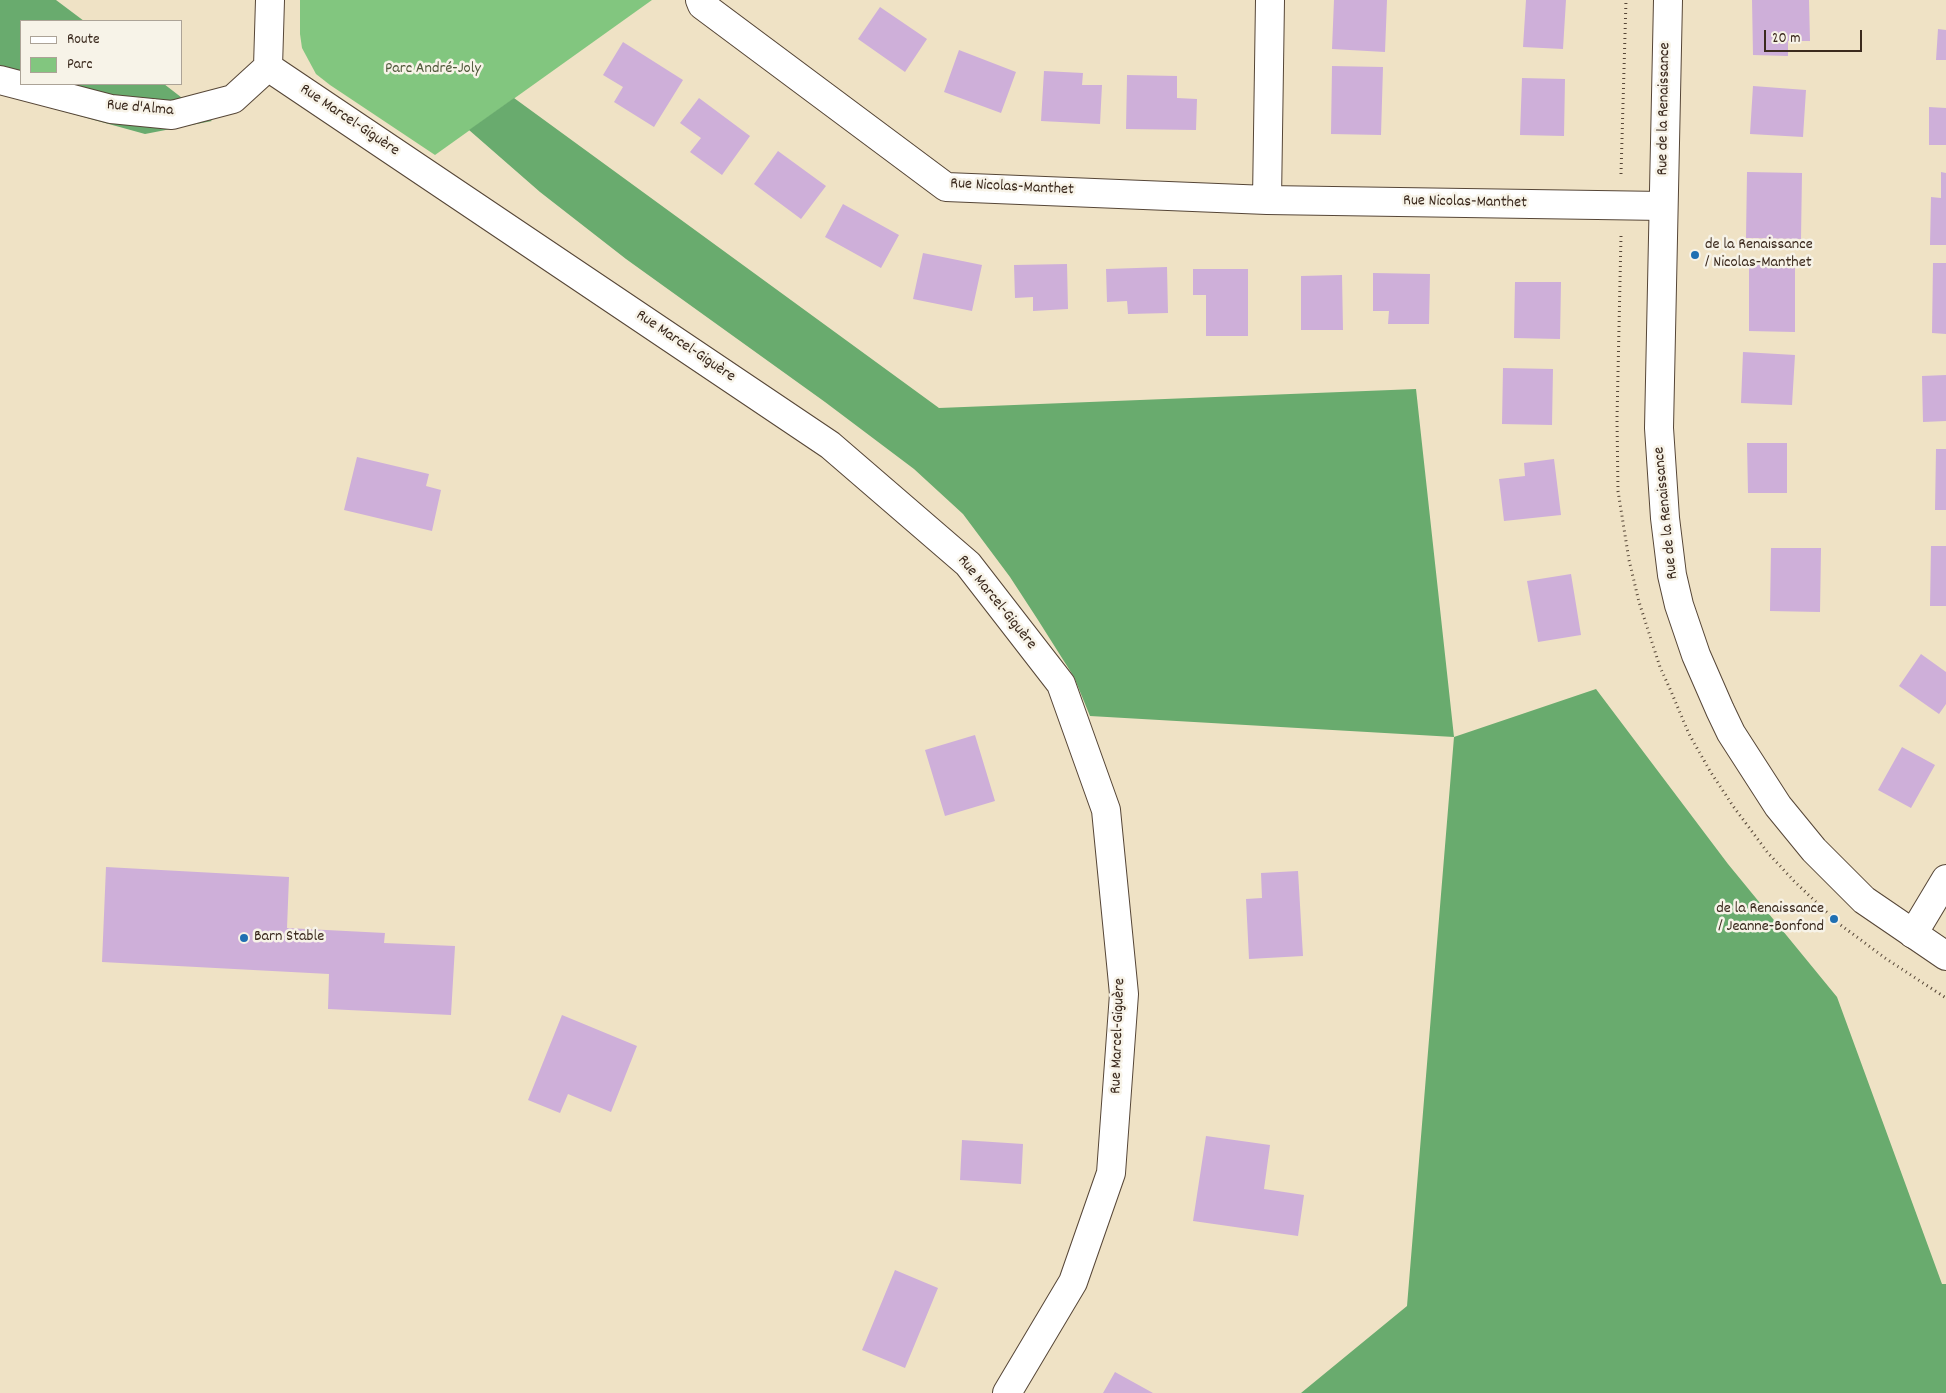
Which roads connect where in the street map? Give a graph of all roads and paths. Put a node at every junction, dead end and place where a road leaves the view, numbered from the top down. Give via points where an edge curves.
1 (270, 0) edge
2 (700, 0) edge
3 (1270, 0) edge
4 (1626, 0) edge
5 (1668, 0) edge
6 (268, 67) junction
7 (0, 80) edge
8 (1622, 160) dead end
9 (1267, 200) junction
10 (1663, 206) junction
11 (1946, 879) edge
12 (1913, 934) junction
13 (1946, 956) edge
14 (1007, 1393) edge

1 - 6 street
2 - 9 street, Rue Nicolas-Manthet via 702,5 946,187
3 - 9 street
4 - 8 path
5 - 10 street, Rue de la Renaissance
6 - 7 street, Rue d'Alma via 233,99 172,115 111,109
6 - 14 street, Rue Marcel-Giguère via 830,445 968,564 1061,684 1106,810 1124,994 1111,1173 1073,1282
9 - 10 street, Rue Nicolas-Manthet
10 - 12 street, Rue de la Renaissance via 1659,413 1662,489 1672,576 1690,637 1731,732 1778,806 1814,850 1864,900
11 - 12 street
12 - 13 street, Rue de la Renaissance

